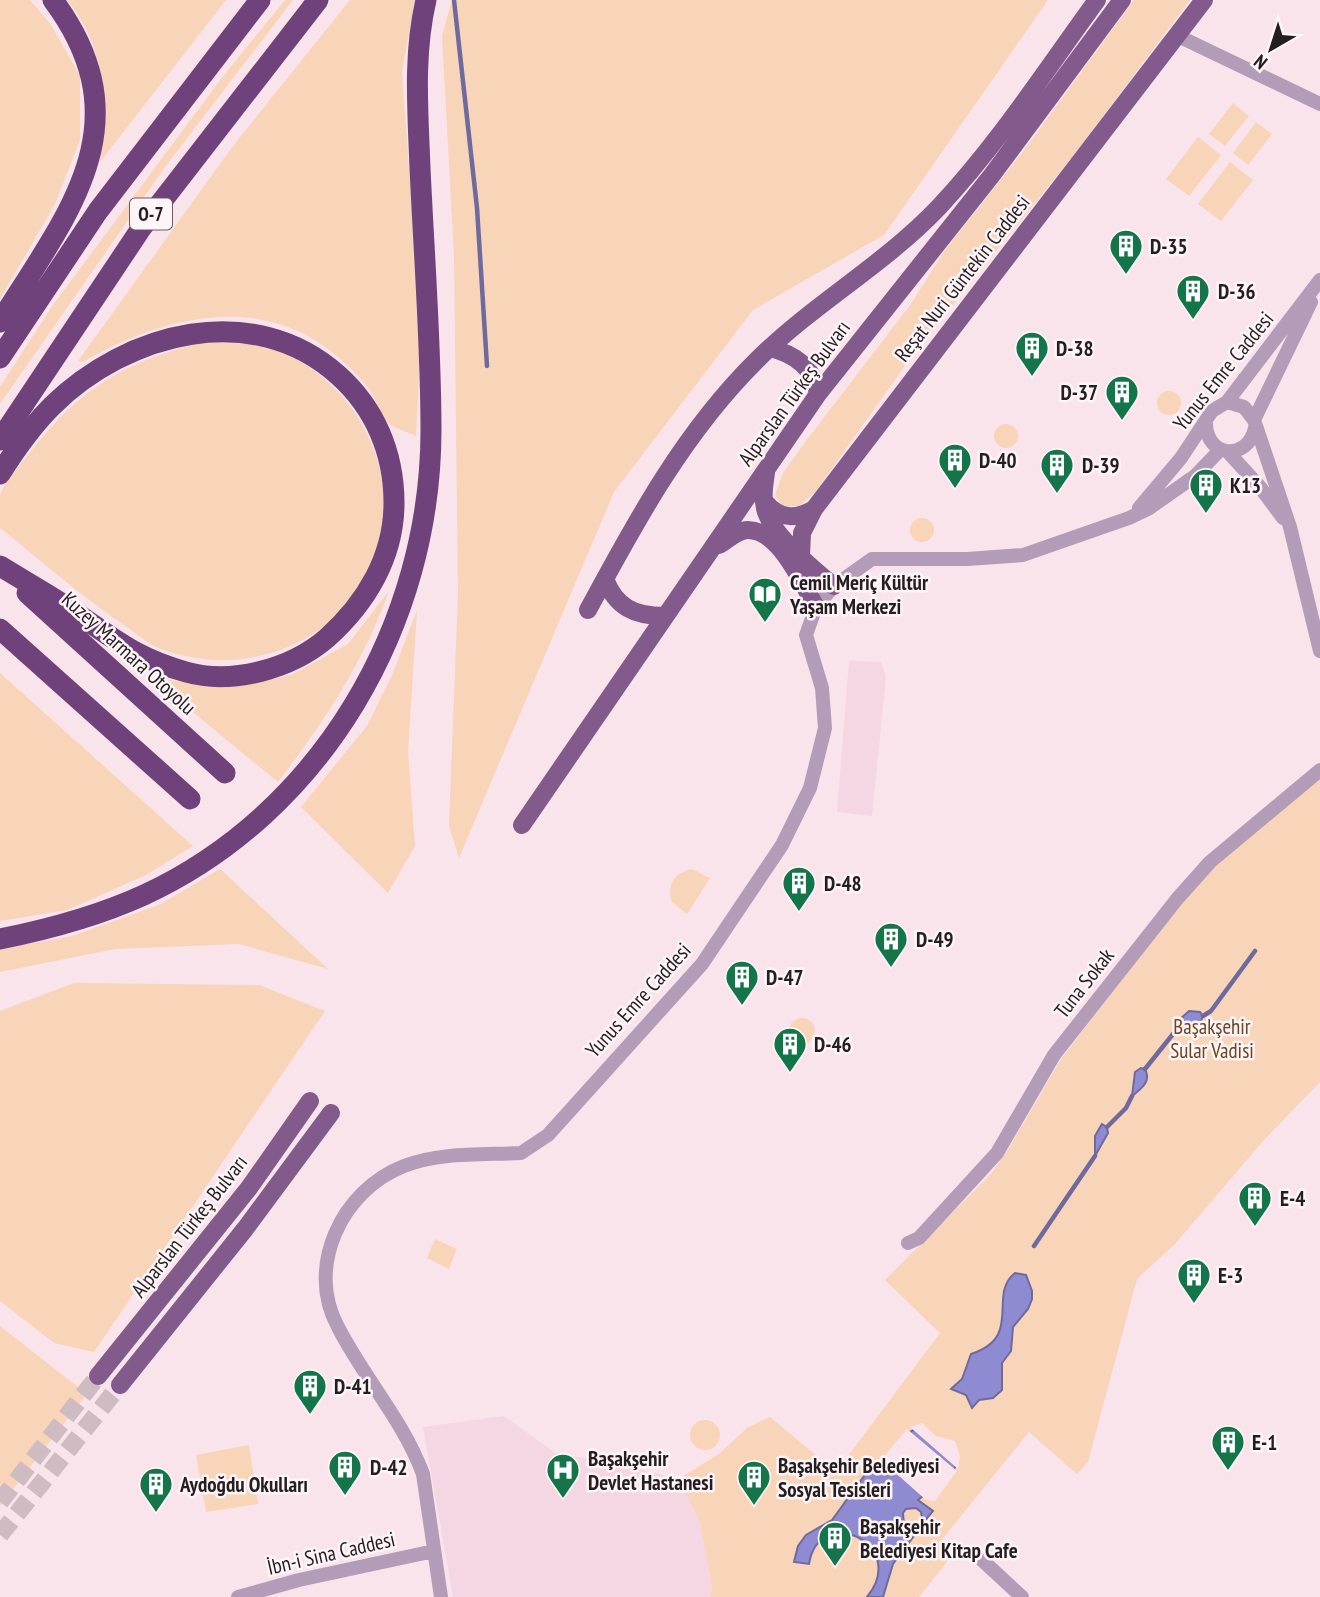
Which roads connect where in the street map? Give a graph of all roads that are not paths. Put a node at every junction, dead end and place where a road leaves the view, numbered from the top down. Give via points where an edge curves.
1 (53, 0) edge
2 (260, 0) edge
3 (318, 0) edge
4 (426, 0) edge
5 (1097, 0) edge
6 (1122, 0) edge
7 (1204, 0) edge
8 (1178, 36) junction
9 (1320, 104) edge
10 (1320, 281) edge
11 (0, 322) edge
12 (769, 348) junction
13 (0, 358) edge
14 (818, 394) junction
15 (1227, 402) junction
16 (1206, 424) junction
17 (1254, 424) junction
18 (0, 440) edge
19 (1224, 451) junction
20 (766, 471) junction
21 (0, 474) edge
22 (763, 499) junction
23 (814, 509) junction
24 (1129, 518) junction
25 (1290, 527) junction
26 (708, 553) junction
27 (797, 560) junction
28 (0, 568) edge
29 (605, 579) junction
30 (834, 586) junction
31 (816, 607) junction
32 (588, 610) dead end
33 (664, 616) junction
34 (0, 629) edge
35 (1320, 651) edge
36 (1320, 770) edge
37 (225, 773) dead end
38 (190, 799) dead end
39 (523, 825) dead end
40 (0, 939) edge
41 (310, 1101) dead end
42 (331, 1113) dead end
43 (908, 1242) dead end
44 (98, 1376) tunnel mouth
45 (120, 1385) tunnel mouth
46 (434, 1551) junction
47 (981, 1559) dead end
48 (238, 1597) edge
49 (441, 1597) edge
50 (1022, 1597) edge

1 - 11 highway via 81,45 94,94 96,125 84,178 71,207
2 - 13 highway, O-7 via 98,211
3 - 18 highway, O-7 via 142,227
4 - 40 highway via 417,73 430,480 418,555 393,632 332,739 285,793 222,849 125,903 63,925
5 - 12 main road, Alparslan Türkeş Bulvarı via 940,206 896,249
6 - 14 main road, Alparslan Türkeş Bulvarı via 992,175
7 - 8 main road, Reşat Nuri Güntekin Caddesi
8 - 9 street
8 - 23 main road, Reşat Nuri Güntekin Caddesi
10 - 15 street, Yunus Emre Caddesi
10 - 17 street, Yunus Emre Caddesi
12 - 14 main road via 796,358 811,372
12 - 29 main road, Alparslan Türkeş Bulvarı via 707,416 643,509
14 - 20 main road, Alparslan Türkeş Bulvarı
15 - 16 street, Yunus Emre Caddesi via 1212,411
15 - 17 street via 1244,407
16 - 19 street via 1209,439
16 - 24 street, Yunus Emre Caddesi
17 - 19 street, Yunus Emre Caddesi via 1249,444
17 - 25 street
19 - 24 street, Yunus Emre Caddesi via 1195,476
19 - 25 street via 1260,487
20 - 22 main road
20 - 26 main road, Alparslan Türkeş Bulvarı
21 - 28 highway via 53,405 104,367 165,339 224,330 284,341 326,364 346,382 384,439 394,491 389,542 359,605 315,648 253,672 222,677 188,673 128,651 74,611
22 - 23 main road via 775,512 788,517
22 - 27 main road via 771,521
23 - 27 main road, Reşat Nuri Güntekin Caddesi via 802,533
24 - 30 street, Yunus Emre Caddesi via 1023,555 873,559
25 - 35 street
26 - 27 main road via 749,530
26 - 33 main road, Alparslan Türkeş Bulvarı
27 - 30 main road
27 - 31 main road
28 - 37 highway, Kuzey Marmara Otoyolu
29 - 32 main road, Alparslan Türkeş Bulvarı
29 - 33 main road via 611,595 624,608
30 - 31 street, Yunus Emre Caddesi
31 - 46 street, Yunus Emre Caddesi via 806,635 822,688 825,728 810,789 782,845 702,964 548,1135 531,1148 404,1166 350,1208 332,1239 324,1281 328,1304 337,1327 415,1453 423,1474
33 - 39 main road, Alparslan Türkeş Bulvarı
34 - 38 highway
36 - 43 street, Tuna Sokak via 1210,862 1177,899 1054,1055 997,1153 927,1230
41 - 44 main road, Alparslan Türkeş Bulvarı via 249,1188
42 - 45 main road
46 - 48 street, İbn-i Sina Caddesi
46 - 49 street, Yunus Emre Caddesi
47 - 50 street

